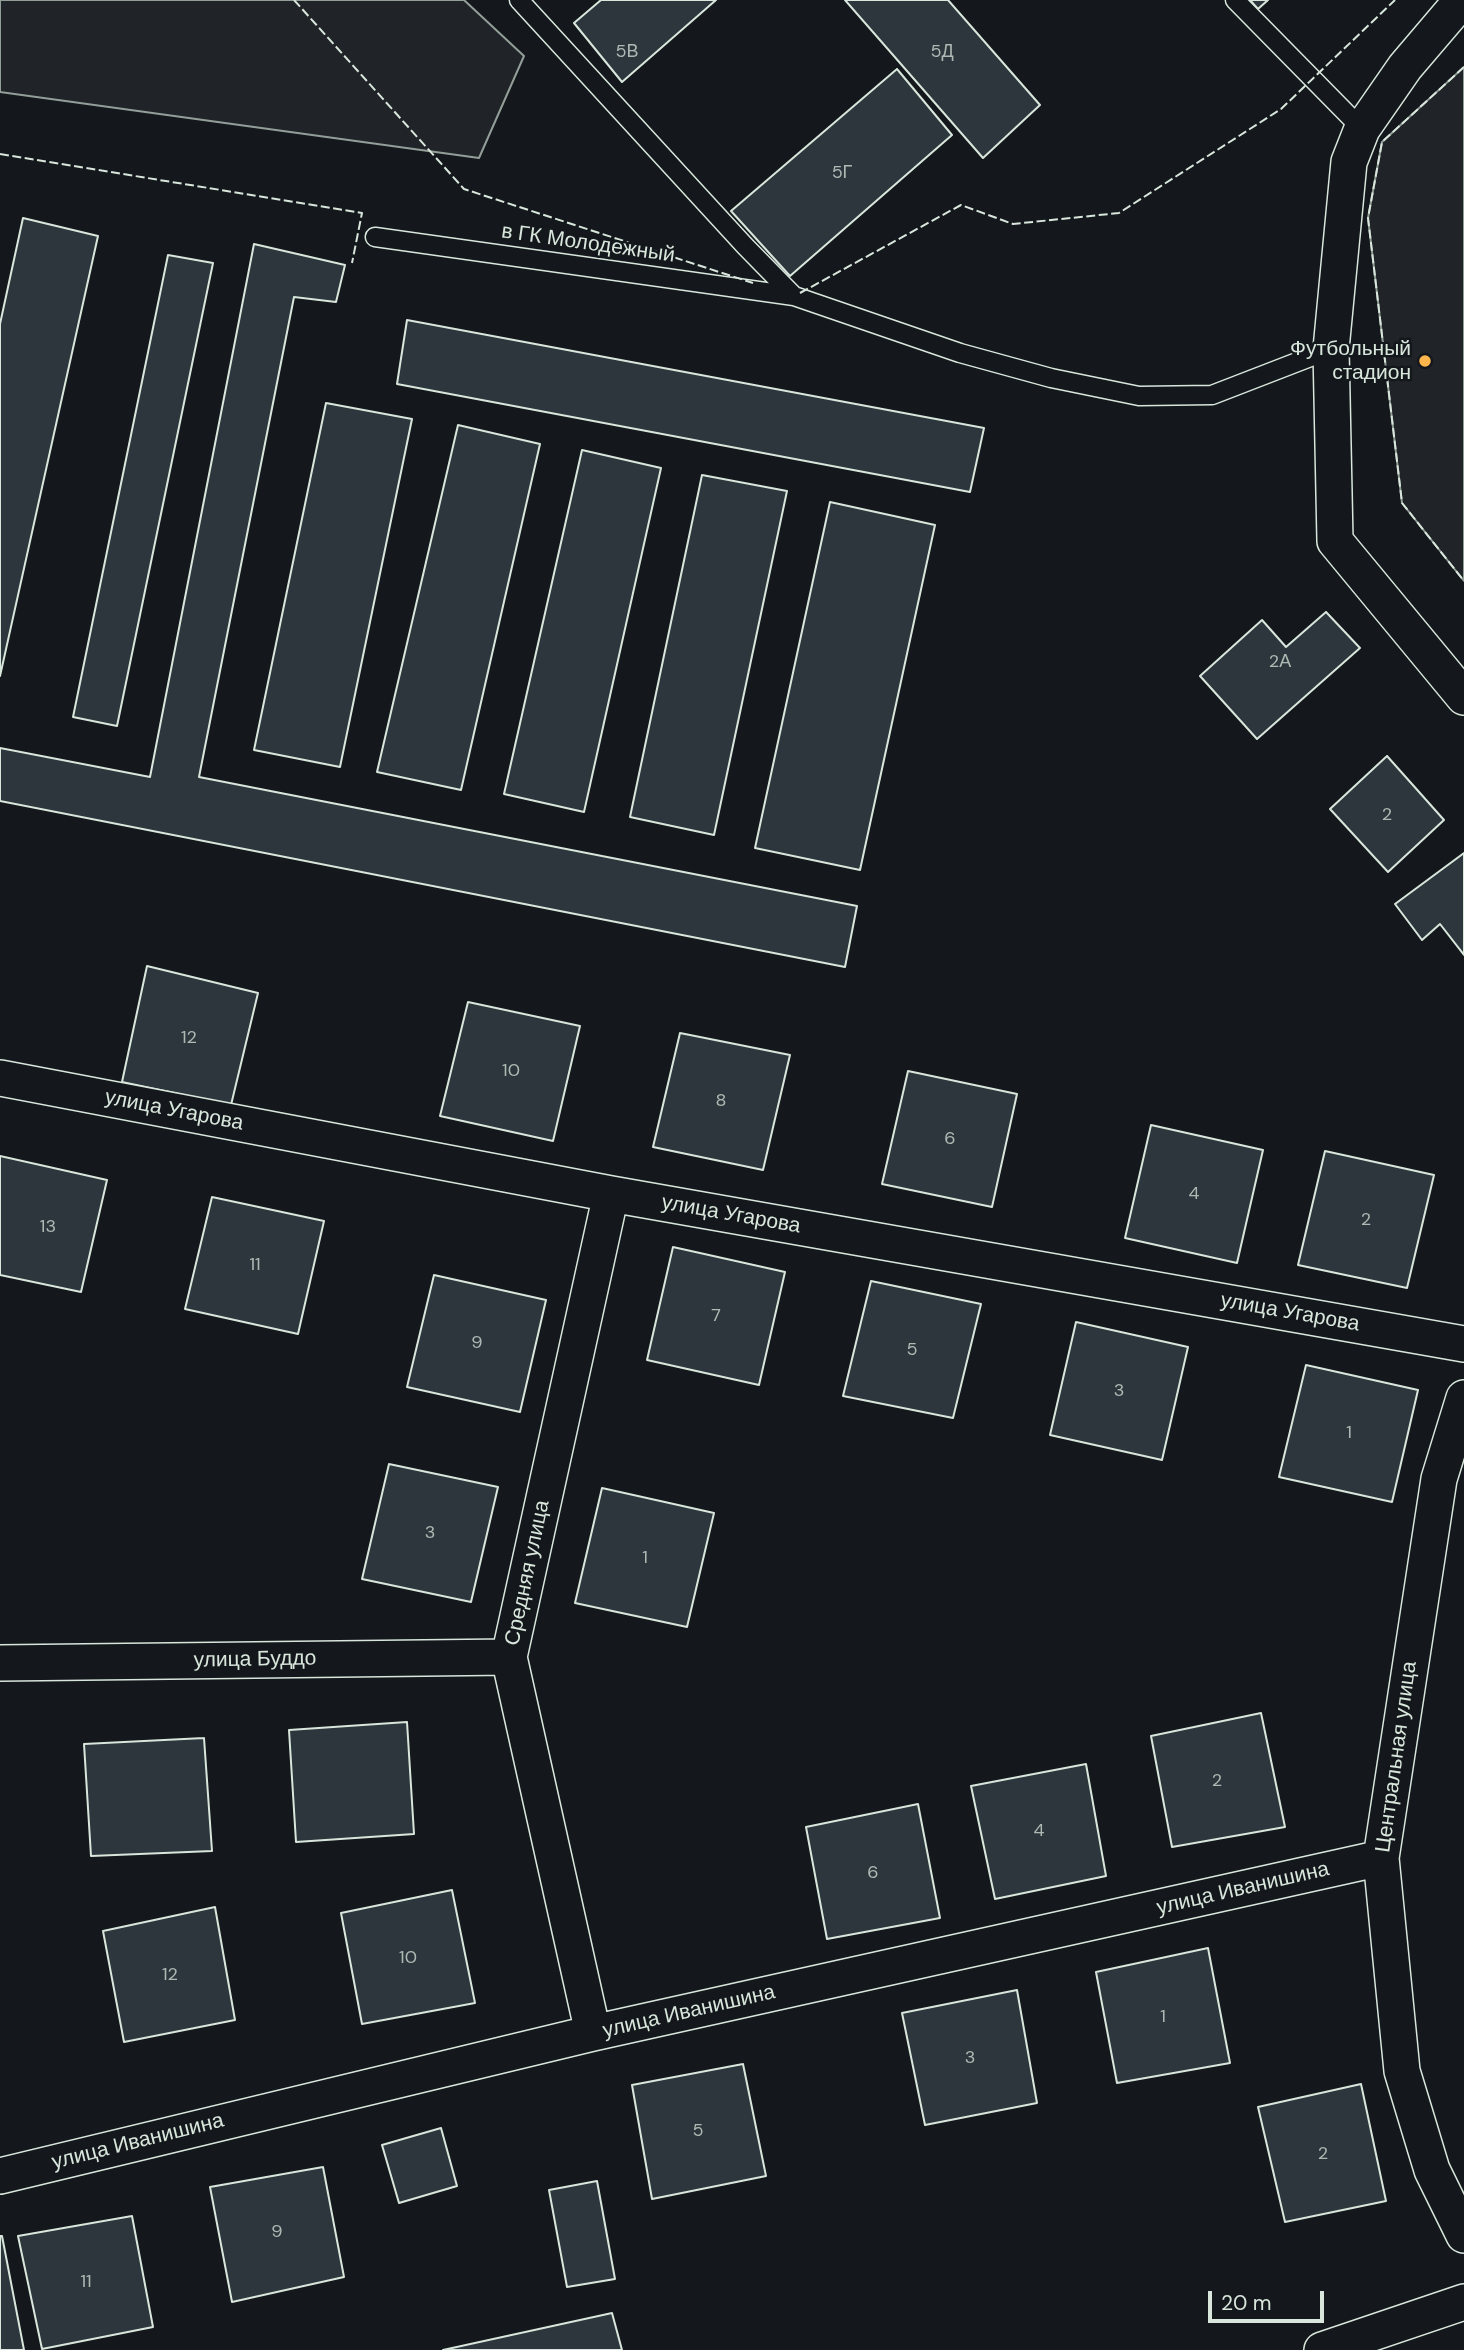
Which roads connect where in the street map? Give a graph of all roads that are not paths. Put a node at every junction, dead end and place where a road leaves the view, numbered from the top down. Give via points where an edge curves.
1 (519, 0) edge
2 (1236, 0) edge
3 (1462, 0) edge
4 (1362, 130) junction
5 (375, 237) dead end
6 (794, 296) junction
7 (1331, 349) junction
8 (1464, 697) edge
9 (0, 1079) edge
10 (611, 1194) junction
11 (1464, 1344) edge
12 (1464, 1398) edge
13 (509, 1657) junction
14 (0, 1663) edge
15 (1381, 1858) junction
16 (593, 2033) junction
17 (0, 2175) edge
18 (1464, 2235) edge
19 (1464, 2302) edge
20 (1322, 2350) edge

1 - 6 lane
2 - 4 lane
3 - 4 street via 1405,67
4 - 7 street via 1349,162
5 - 6 lane, в ГК Молодежный
6 - 7 lane, в ГК Молодежный via 960,353 1139,396 1212,394
7 - 8 street via 1335,541
9 - 10 street, улица Угарова
10 - 11 street, улица Угарова
10 - 13 street, Средняя улица
12 - 15 street, Центральная улица via 1439,1479
13 - 14 street, улица Буддо
13 - 16 street, Средняя улица
15 - 16 street, улица Иванишина
15 - 18 street, Центральная улица via 1402,2071 1432,2170
16 - 17 street, улица Иванишина
19 - 20 street

